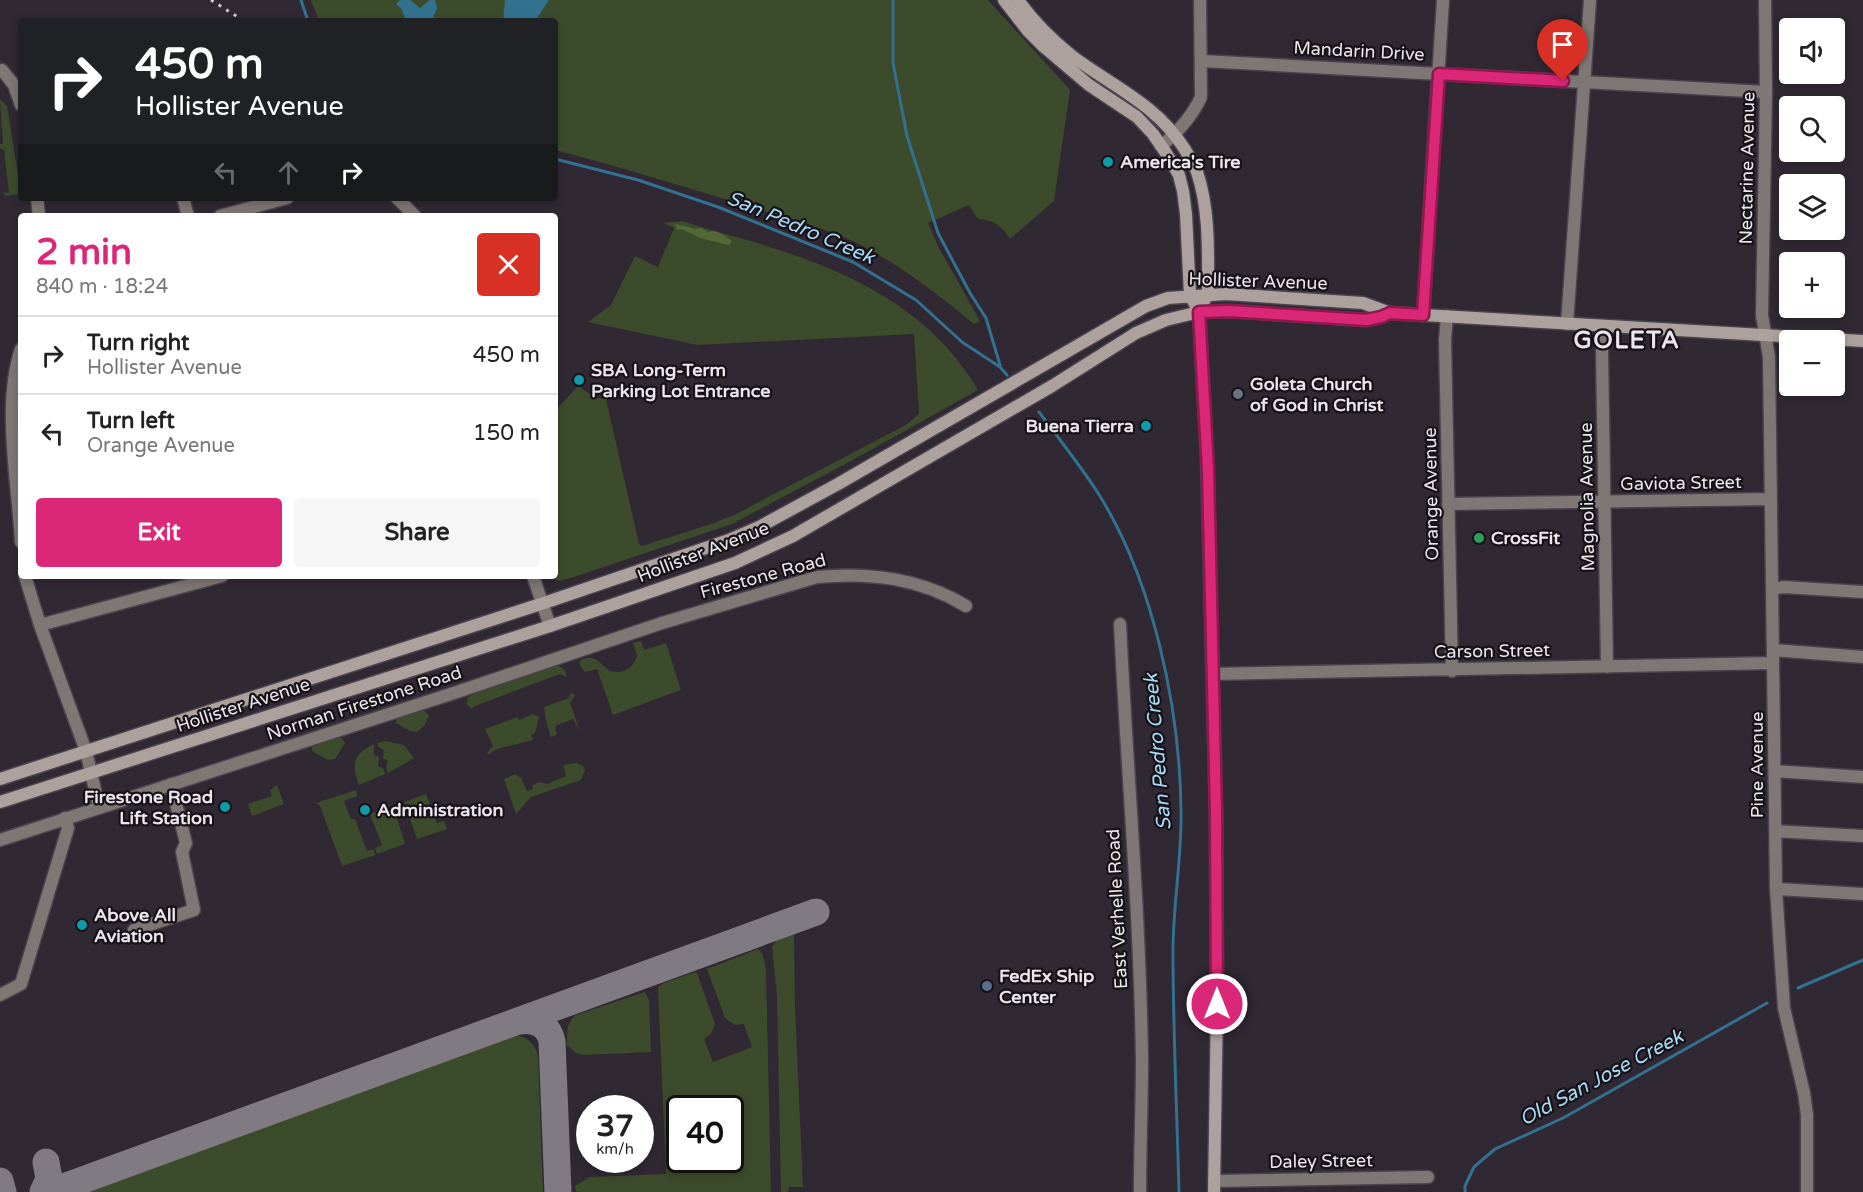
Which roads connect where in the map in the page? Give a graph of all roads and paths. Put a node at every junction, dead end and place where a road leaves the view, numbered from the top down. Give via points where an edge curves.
1 (1004, 0) edge
2 (1018, 0) edge
3 (1200, 0) edge
4 (1443, 0) edge
5 (1590, 0) edge
6 (1765, 0) edge
7 (1202, 61) junction
8 (2, 70) dead end
9 (1439, 74) junction
10 (1584, 83) junction
11 (1767, 92) junction
12 (18, 97) edge
13 (1174, 135) junction
14 (1161, 146) junction
15 (276, 201) edge
16 (400, 201) edge
17 (231, 213) edge
18 (412, 213) edge
19 (1190, 295) junction
20 (1208, 295) junction
21 (1199, 312) junction
22 (1390, 313) junction
23 (1423, 315) junction
24 (1447, 316) junction
25 (1566, 324) junction
26 (1603, 326) junction
27 (1766, 336) junction
28 (1863, 341) edge
29 (18, 358) edge
30 (17, 391) edge
31 (18, 497) edge
32 (1771, 499) junction
33 (1605, 503) junction
34 (1448, 504) junction
35 (26, 579) edge
36 (211, 579) edge
37 (534, 579) edge
38 (1772, 589) junction
39 (1863, 592) edge
40 (544, 603) junction
41 (966, 606) dead end
42 (1120, 624) dead end
43 (40, 625) junction
44 (550, 626) junction
45 (638, 631) joint
46 (1773, 656) junction
47 (1863, 657) edge
48 (1607, 667) junction
49 (1452, 670) junction
50 (1212, 674) junction
51 (368, 720) junction
52 (373, 734) dead end
53 (86, 751) junction
54 (1775, 771) junction
55 (91, 772) junction
56 (1863, 777) edge
57 (0, 779) edge
58 (171, 784) junction
59 (0, 802) edge
60 (99, 807) junction
61 (65, 818) junction
62 (1775, 831) junction
63 (1863, 836) edge
64 (0, 840) edge
65 (1776, 889) junction
66 (1863, 894) edge
67 (134, 930) dead end
68 (0, 995) edge
69 (1428, 1177) dead end
70 (1214, 1187) edge
71 (1140, 1192) edge
72 (1807, 1192) edge

1 - 14 main road via 1049,52 1098,92 1137,117
2 - 13 main road via 1064,49 1140,101
3 - 7 street
4 - 9 street
5 - 10 street
6 - 11 street, Nectarine Avenue
7 - 9 street, Mandarin Drive
7 - 13 street via 1201,97 1195,111
8 - 12 street
9 - 10 street, Mandarin Drive
9 - 23 street
10 - 11 street, Mandarin Drive
10 - 25 street
11 - 27 street, Nectarine Avenue via 1762,315
13 - 14 street
13 - 20 main road via 1198,173 1206,226
14 - 19 main road via 1179,175 1183,191
15 - 17 street
16 - 18 street
19 - 20 main road, Hollister Avenue
19 - 21 main road
19 - 40 main road, Hollister Avenue via 1155,301 759,526 729,540
20 - 21 main road
20 - 22 main road, Hollister Avenue via 1363,303
21 - 22 main road, Hollister Avenue via 1366,320
21 - 44 main road, Hollister Avenue via 1136,333 793,536 735,563
21 - 50 main road via 1207,443
22 - 23 main road, Hollister Avenue
23 - 24 main road, Hollister Avenue
24 - 25 main road, Hollister Avenue
24 - 34 street, Orange Avenue
25 - 26 main road, Hollister Avenue
26 - 27 main road, Hollister Avenue
26 - 33 street, Magnolia Avenue
27 - 28 main road, Hollister Avenue
27 - 32 street, Pine Avenue
29 - 30 street
30 - 31 street via 13,423
32 - 33 street, Gaviota Street
32 - 38 street, Pine Avenue
33 - 34 street, Gaviota Street
33 - 48 street, Magnolia Avenue
34 - 49 street, Orange Avenue
35 - 43 street
36 - 43 street
37 - 40 street
38 - 39 street
38 - 46 street, Pine Avenue
40 - 44 street
40 - 53 main road, Hollister Avenue
41 - 45 street, Firestone Road via 919,584 833,575 774,588
42 - 71 street, East Verhelle Road via 1136,890 1142,1061
43 - 53 street
44 - 55 main road, Hollister Avenue
45 - 51 street, Norman Firestone Road
46 - 47 street, Carson Street
46 - 48 street, Carson Street
46 - 54 street, Pine Avenue
48 - 49 street, Carson Street
49 - 50 street, Carson Street
50 - 70 main road via 1218,926
51 - 52 street
51 - 58 street, Norman Firestone Road
53 - 55 street
53 - 57 main road, Hollister Avenue
54 - 56 street
54 - 62 street, Pine Avenue
55 - 59 main road, Hollister Avenue
55 - 60 street
58 - 60 street, Norman Firestone Road
58 - 67 street via 186,843 182,852 194,910
60 - 61 street
61 - 64 street
61 - 68 street via 68,828 21,984
62 - 63 street
62 - 65 street, Pine Avenue
65 - 66 street
65 - 72 street, Pine Avenue via 1784,1008 1807,1115
69 - 70 street, Daley Street

